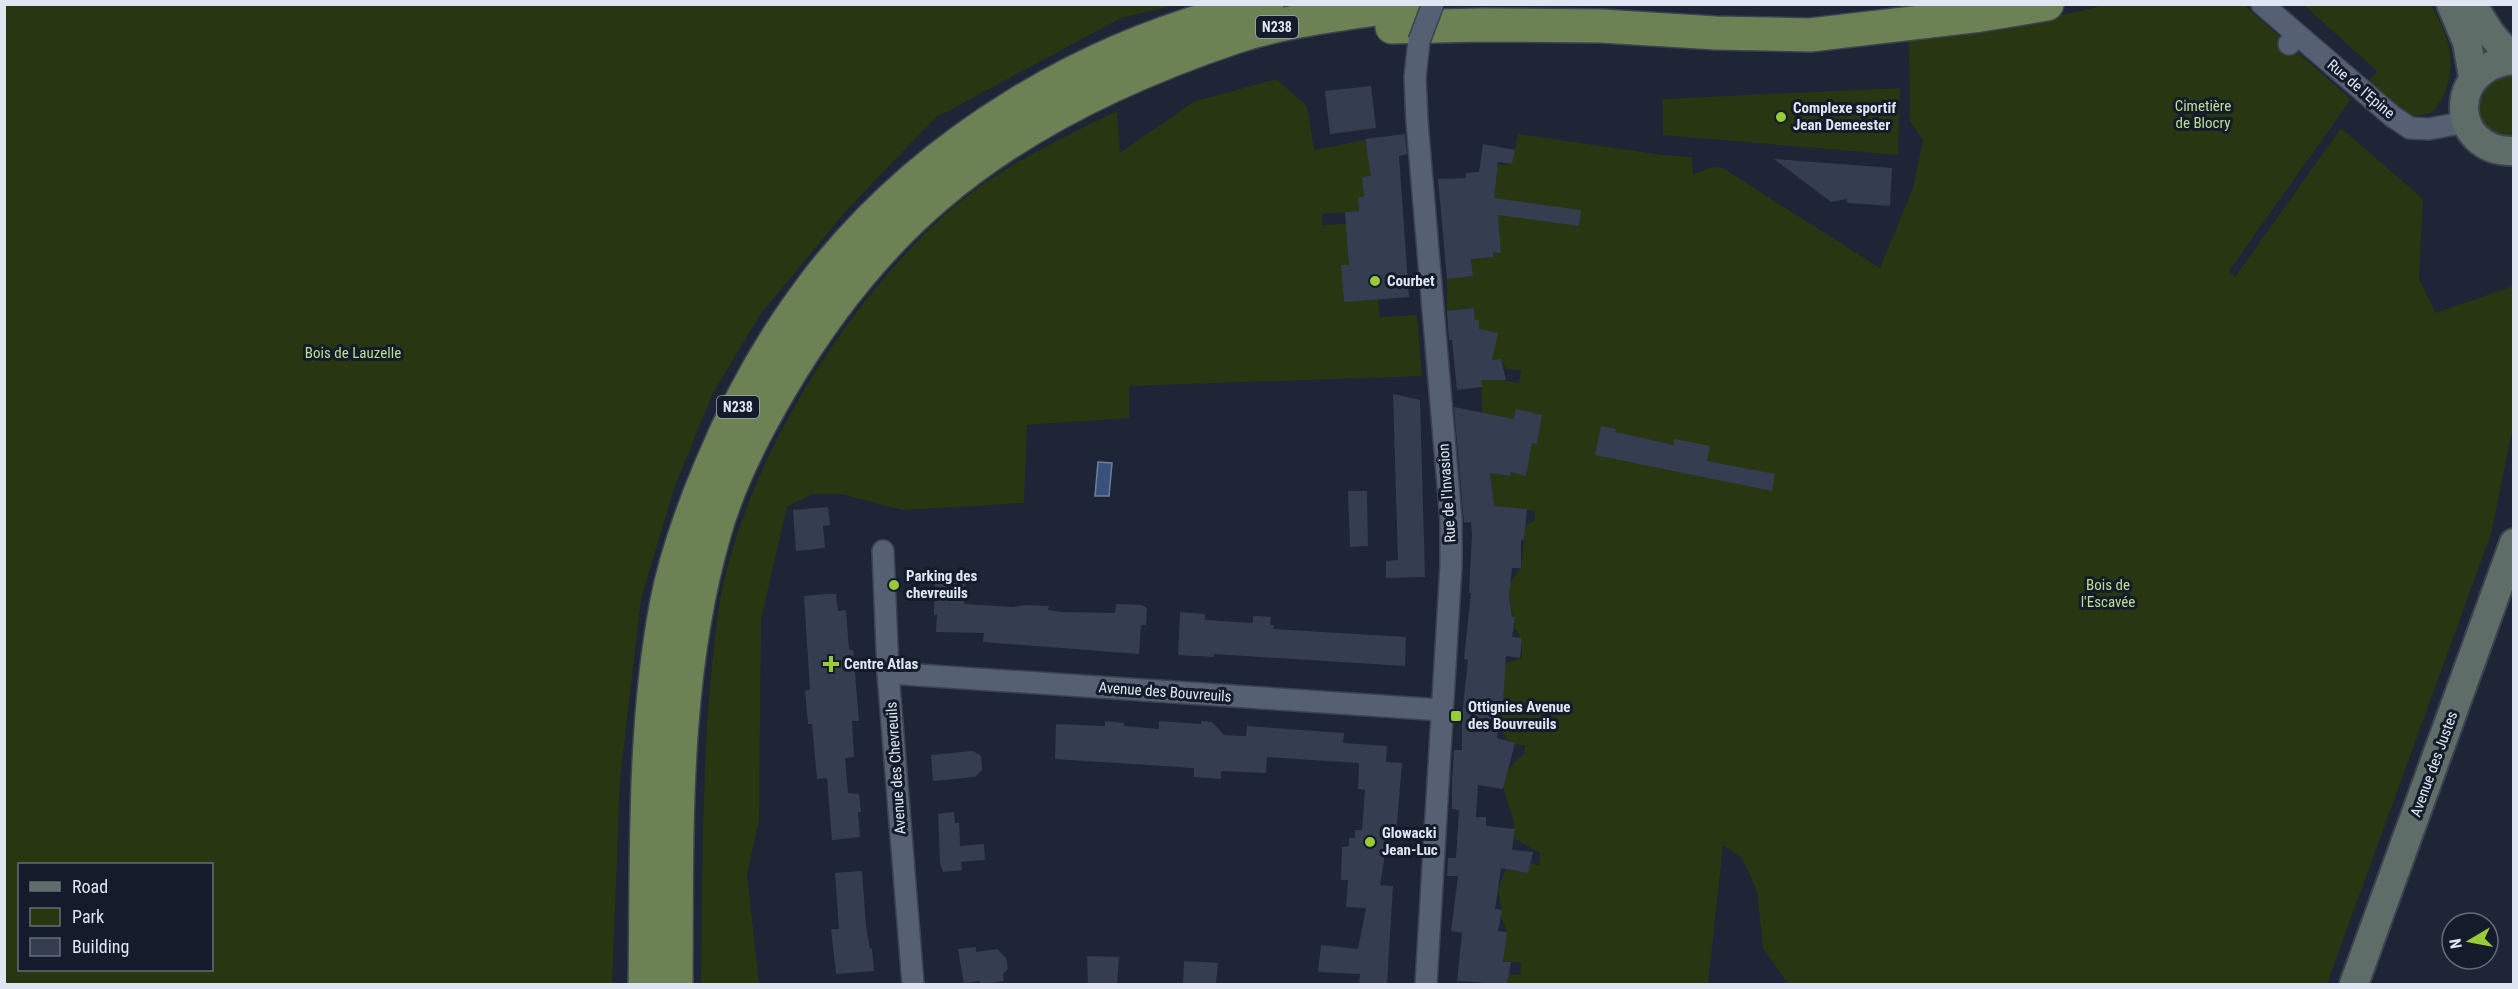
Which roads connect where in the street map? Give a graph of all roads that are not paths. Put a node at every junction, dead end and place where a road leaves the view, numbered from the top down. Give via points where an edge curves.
1 (1267, 4) edge
2 (1405, 4) edge
3 (1433, 4) edge
4 (2047, 4) edge
5 (2262, 4) edge
6 (2451, 4) edge
7 (2472, 4) edge
8 (2513, 60) edge
9 (1154, 68) junction
10 (2473, 77) junction
11 (2466, 122) junction
12 (2510, 157) edge
13 (2514, 543) edge
14 (883, 550) dead end
15 (888, 673) junction
16 (1443, 711) junction
17 (645, 984) edge
18 (676, 984) edge
19 (913, 984) edge
20 (1426, 984) edge
21 (2354, 984) edge

1 - 17 highway, N238 via 1175,29 1107,57 1036,92 976,132 918,175 867,224 816,281 772,344 727,427 688,520 666,605 654,692 648,791
2 - 9 highway, N238 via 1239,36
3 - 16 street, Rue de l'Invasion, bridge via 1419,41 1415,77 1451,520
4 - 9 highway via 1810,35 1601,26 1416,25 1265,43
5 - 11 street, Rue de l'Epine via 2294,40 2410,128 2429,129
6 - 10 main road via 2467,42
7 - 8 main road
8 - 10 main road via 2496,62
9 - 18 highway, N238 via 1053,117 938,195 837,301 800,354 754,433 716,530 696,615 684,695 677,794
10 - 11 main road via 2464,99
11 - 12 main road via 2475,137
13 - 21 main road, Avenue des Justes
14 - 15 street, Avenue des Chevreuils
15 - 16 street, Avenue des Bouvreuils
15 - 19 street, Avenue des Chevreuils
16 - 20 street, Rue de l'Invasion

